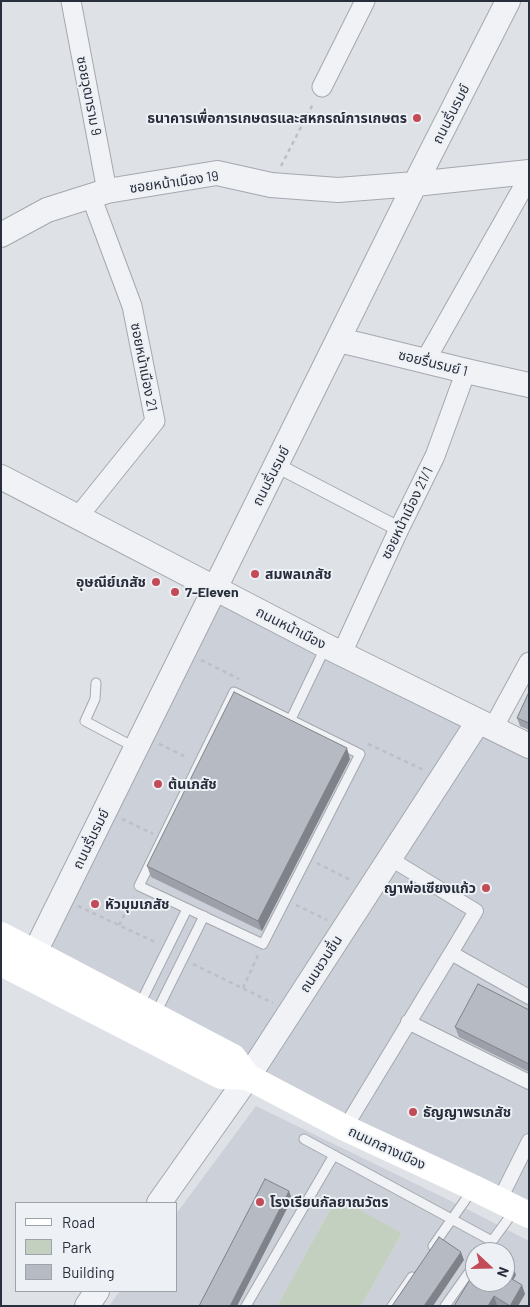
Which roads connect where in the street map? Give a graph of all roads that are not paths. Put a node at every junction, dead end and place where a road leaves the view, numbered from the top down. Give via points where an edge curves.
1 (71, 1) edge
2 (366, 1) edge
3 (508, 1) edge
4 (322, 87) road end
5 (529, 172) edge
6 (529, 177) edge
7 (415, 184) junction
8 (99, 194) junction
9 (1, 235) edge
10 (338, 340) junction
11 (425, 361) junction
12 (466, 371) junction
13 (529, 385) edge
14 (276, 465) junction
15 (1, 477) edge
16 (77, 518) junction
17 (399, 529) junction
18 (215, 588) junction
19 (334, 650) junction
20 (529, 662) edge
21 (96, 683) dead end
22 (291, 719) junction
23 (486, 725) junction
24 (139, 742) junction
25 (529, 746) edge
26 (389, 858) junction
27 (187, 909) junction
28 (204, 916) junction
29 (1, 935) edge
30 (35, 952) junction
31 (450, 953) junction
32 (12, 969) edge
33 (529, 997) edge
34 (147, 1011) junction
35 (408, 1022) junction
36 (248, 1077) junction
37 (529, 1082) edge
38 (345, 1128) junction
39 (304, 1139) dead end
40 (529, 1141) edge
41 (334, 1155) junction
42 (474, 1188) junction
43 (160, 1202) edge
44 (514, 1208) edge
45 (452, 1219) junction
46 (492, 1241) joint
47 (430, 1251) edge
48 (419, 1266) edge
49 (465, 1278) edge
50 (96, 1292) edge
51 (87, 1306) edge
52 (246, 1306) edge
53 (392, 1306) edge
54 (445, 1306) edge

1 - 8 street, ซอยวุฒาราม 9
2 - 4 street
3 - 7 street, ถนนรื่นรมย์
5 - 7 street, ซอยหน้าเมือง 19
6 - 11 street
7 - 8 street, ซอยหน้าเมือง 19 via 338,190 271,185 217,173
7 - 10 street, ถนนรื่นรมย์
8 - 9 street, ซอยหน้าเมือง 19 via 47,210
8 - 16 street, ซอยหน้าเมือง 21 via 132,306 155,421
10 - 11 street, ซอยรื่นรมย์ 1
10 - 14 street, ถนนรื่นรมย์
11 - 12 street, ซอยรื่นรมย์ 1
12 - 13 street, ซอยรื่นรมย์ 1
12 - 17 street, ซอยหน้าเมือง 21/1 via 435,456
14 - 17 street
14 - 18 street, ถนนรื่นรมย์
15 - 16 street, ถนนหน้าเมือง
16 - 18 street, ถนนหน้าเมือง
17 - 19 street, ซอยหน้าเมือง 21/1
18 - 19 street, ถนนหน้าเมือง
18 - 24 street, ถนนรื่นรมย์
19 - 22 lane
19 - 23 street, ถนนหน้าเมือง
20 - 23 street
21 - 24 lane via 95,698 85,721
22 - 27 lane via 234,692 139,886
22 - 28 lane via 360,754 263,944
23 - 25 street, ถนนหน้าเมือง
23 - 26 street, ถนนชวนชื่น via 441,778
24 - 30 street, ถนนรื่นรมย์
26 - 31 street via 476,911
26 - 36 street, ถนนชวนชื่น
27 - 28 lane
27 - 34 lane via 168,948
28 - 34 lane via 183,959
29 - 30 main road, ถนนกลางเมือง
30 - 32 main road
30 - 34 main road, ถนนกลางเมือง
31 - 33 street
31 - 35 street
32 - 36 main road, ถนนกลางเมือง via 221,1076
34 - 36 main road, ถนนกลางเมือง via 234,1057
35 - 37 street
35 - 38 street
36 - 38 main road, ถนนกลางเมือง
36 - 43 street, ถนนชวนชื่น
38 - 42 main road, ถนนกลางเมือง
39 - 41 lane
40 - 44 street
41 - 45 lane
41 - 52 lane
42 - 44 main road, ถนนกลางเมือง
42 - 45 lane
44 - 46 lane
45 - 46 lane
45 - 47 lane
48 - 53 lane
49 - 54 lane
50 - 51 street

